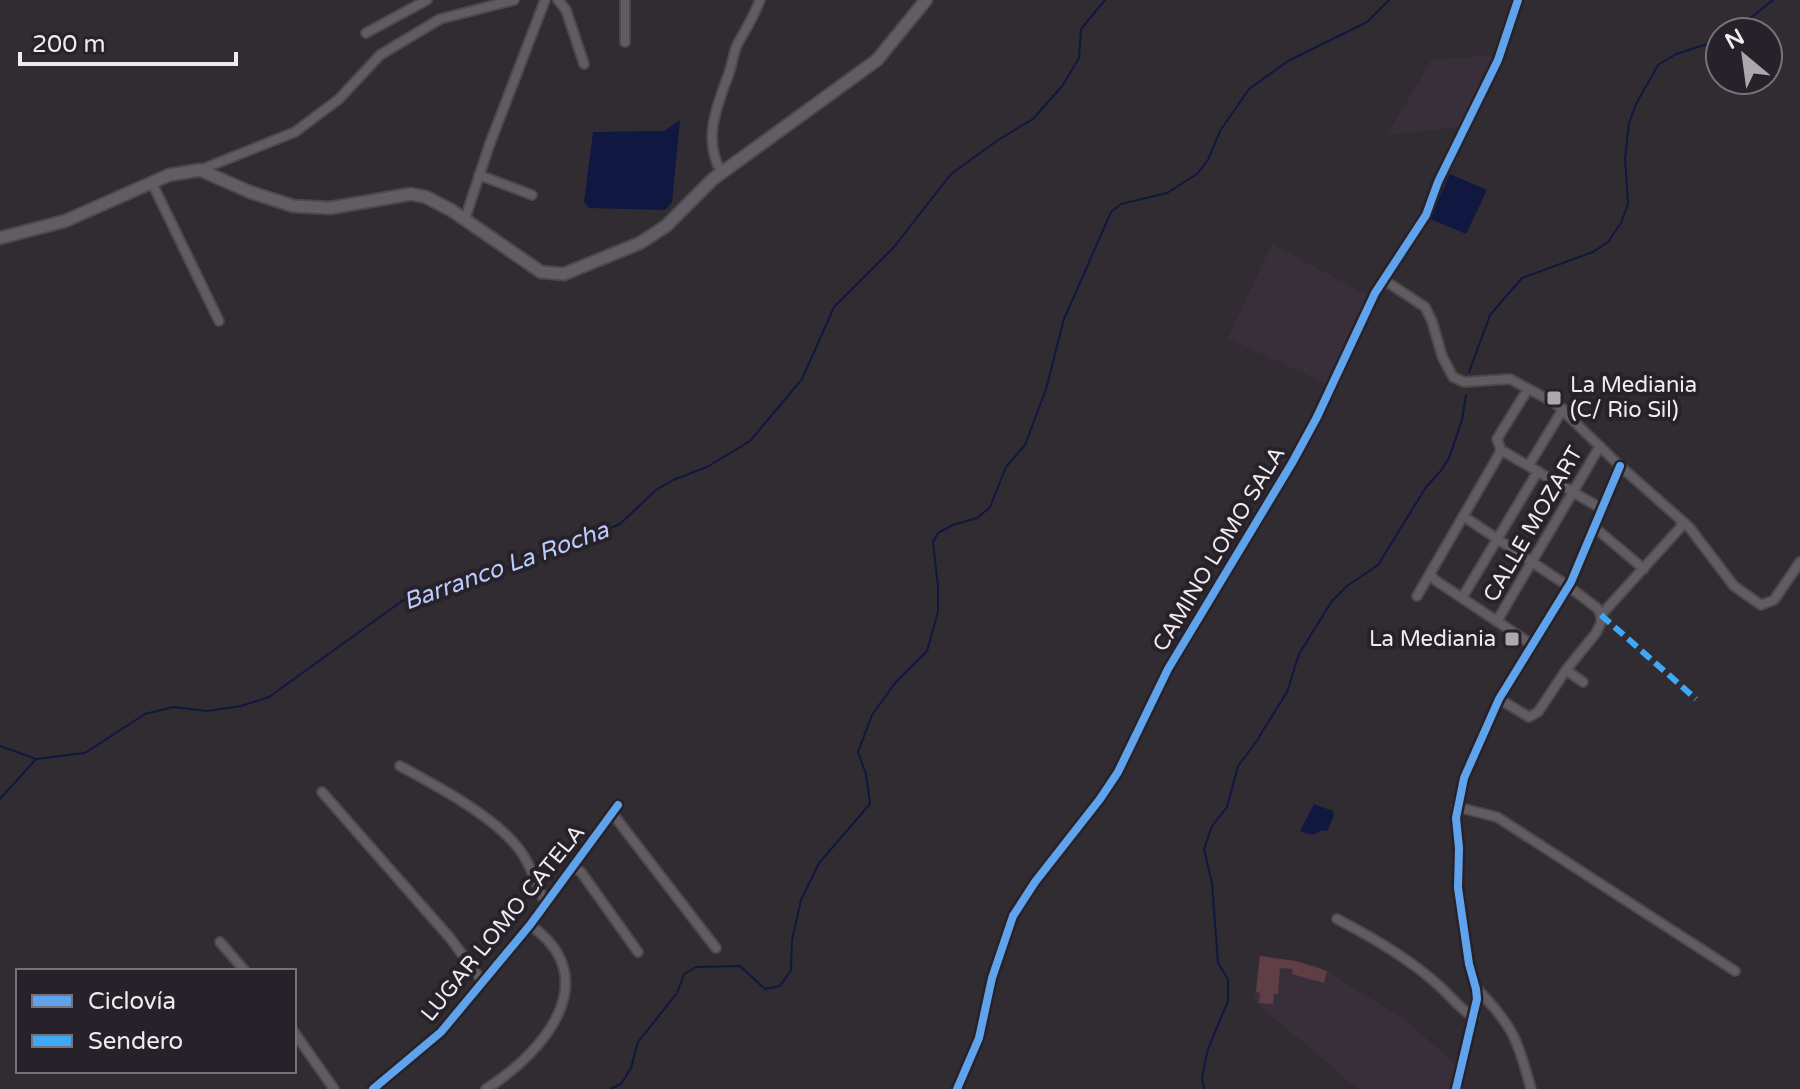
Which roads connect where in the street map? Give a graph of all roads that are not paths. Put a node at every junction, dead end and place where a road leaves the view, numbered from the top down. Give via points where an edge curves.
1 (427, 0) edge
2 (514, 0) edge
3 (545, 0) edge
4 (558, 0) edge
5 (625, 0) edge
6 (760, 0) edge
7 (926, 0) edge
8 (1518, 0) edge
9 (491, 3) edge
10 (366, 33) dead end
11 (625, 42) dead end
12 (584, 64) dead end
13 (200, 170) junction
14 (721, 172) junction
15 (479, 175) junction
16 (152, 183) junction
17 (532, 195) dead end
18 (465, 219) junction
19 (0, 238) edge
20 (1384, 280) junction
21 (219, 321) dead end
22 (1528, 389) junction
23 (1563, 409) junction
24 (1600, 446) junction
25 (1501, 450) junction
26 (1529, 465) junction
27 (1620, 466) junction
28 (1538, 471) junction
29 (1573, 492) junction
30 (1602, 509) junction
31 (1463, 516) junction
32 (1682, 522) junction
33 (1594, 527) junction
34 (1498, 539) junction
35 (1800, 562) edge
36 (1532, 563) junction
37 (1644, 569) junction
38 (1431, 575) junction
39 (1568, 586) junction
40 (1417, 596) dead end
41 (1462, 598) junction
42 (1601, 615) junction
43 (1497, 621) junction
44 (1531, 644) junction
45 (1566, 670) junction
46 (1583, 682) dead end
47 (1499, 699) junction
48 (400, 766) dead end
49 (322, 792) dead end
50 (1457, 807) junction
51 (573, 868) junction
52 (546, 904) junction
53 (1337, 919) dead end
54 (530, 925) junction
55 (220, 942) dead end
56 (716, 948) dead end
57 (638, 952) dead end
58 (243, 969) edge
59 (1735, 971) dead end
60 (483, 982) junction
61 (1476, 989) junction
62 (1474, 1017) junction
63 (296, 1035) edge
64 (334, 1089) edge
65 (373, 1089) edge
66 (486, 1089) edge
67 (957, 1089) edge
68 (1456, 1089) edge
69 (1531, 1089) edge

1 - 10 street
2 - 9 street
3 - 15 street
4 - 12 street
5 - 11 street
6 - 14 street via 736,47 714,115 711,139
7 - 14 main road via 877,60
8 - 20 street, CAMINO LOMO SALA via 1498,60 1426,215
9 - 13 street via 440,19 380,55 339,99 295,132
13 - 16 main road
13 - 18 main road via 293,206 330,208 411,194
14 - 18 main road via 655,235 564,274 541,272
15 - 17 street
15 - 18 street
16 - 19 main road via 65,221
16 - 21 street
20 - 22 street via 1425,307 1453,377 1464,382 1510,379
20 - 67 street, CAMINO LOMO SALA via 1304,440 1168,669 1118,772 1013,916 979,1038
22 - 23 street
22 - 25 street via 1497,439
23 - 24 street
23 - 26 street
24 - 27 street
24 - 29 street, CALLE MOZART
25 - 26 street
25 - 31 street
26 - 28 street
27 - 30 street
27 - 32 street
28 - 29 street
28 - 34 street
29 - 30 street
29 - 36 street, CALLE MOZART
30 - 33 street
31 - 34 street
31 - 38 street
32 - 35 street via 1734,586 1761,605 1774,600
32 - 37 street
33 - 37 street
33 - 39 street
34 - 36 street
34 - 41 street
36 - 39 street
36 - 43 street, CALLE MOZART
37 - 42 street
38 - 40 street
38 - 41 street
39 - 42 street
39 - 44 street
41 - 43 street
42 - 45 street via 1596,633
43 - 44 street
44 - 47 street
45 - 46 street
45 - 47 street via 1534,715
47 - 50 street
48 - 52 street, LUGAR LOMO CATELA via 443,789 514,842
49 - 60 street, LUGAR LOMO CATELA
50 - 59 street via 1497,817
50 - 61 street via 1458,888
51 - 52 street, LUGAR LOMO CATELA
51 - 56 street, LUGAR LOMO CATELA via 615,809
51 - 57 street, LUGAR LOMO CATELA
52 - 54 street, LUGAR LOMO CATELA
53 - 62 street via 1382,942
54 - 60 street, LUGAR LOMO CATELA
54 - 66 street, LUGAR LOMO CATELA via 545,936 564,964 563,1002 554,1024 528,1056
55 - 58 street
60 - 65 street, LUGAR LOMO CATELA via 441,1032
61 - 62 street
61 - 69 street via 1512,1030
62 - 68 street
63 - 64 street

